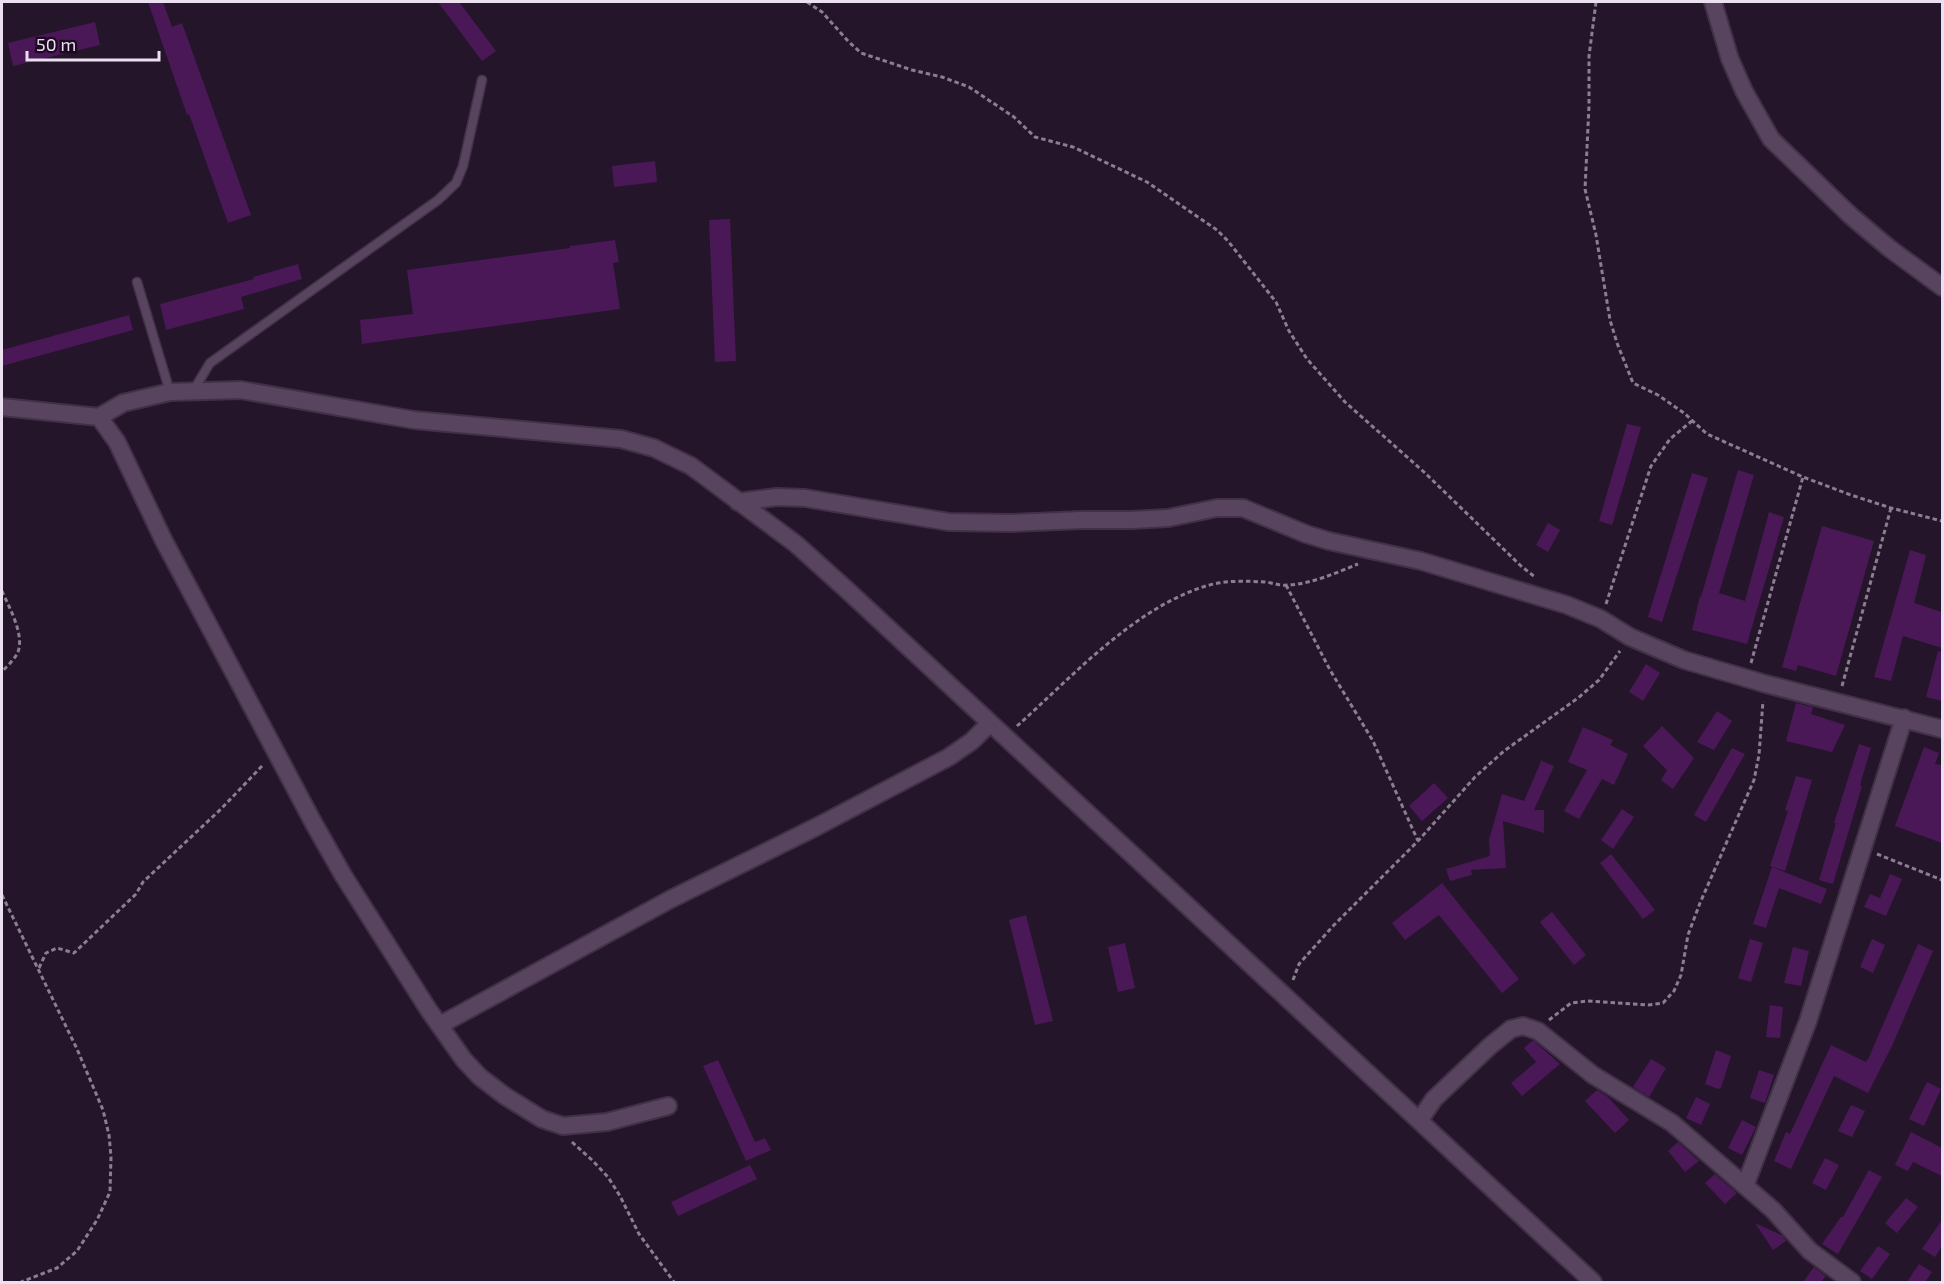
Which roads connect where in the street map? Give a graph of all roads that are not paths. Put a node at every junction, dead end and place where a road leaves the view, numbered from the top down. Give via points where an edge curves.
1 (1713, 2) edge
2 (482, 80) dead end
3 (137, 282) dead end
4 (1942, 287) edge
5 (193, 391) junction
6 (170, 392) junction
7 (2, 407) edge
8 (99, 417) junction
9 (738, 502) junction
10 (1904, 718) junction
11 (990, 723) junction
12 (1942, 729) edge
13 (440, 1025) junction
14 (668, 1106) dead end
15 (1419, 1121) junction
16 (1745, 1186) junction
17 (1593, 1282) edge
18 (1852, 1282) edge

1 - 4 street via 1730,59 1771,139 1851,216
2 - 5 lane via 456,183 438,200 210,363
3 - 6 lane
5 - 6 street
5 - 9 street via 241,390 414,420 621,439 654,448 691,466
6 - 8 street via 123,403
7 - 8 street
8 - 13 street via 117,442 164,541 312,822
9 - 10 street via 805,498 929,520 980,523 1139,520 1232,507 1253,511 1318,538 1421,561 1567,604 1684,660
9 - 11 street via 796,544
10 - 12 street
10 - 16 street via 1808,1021
11 - 13 street via 948,757 671,899
11 - 15 street
13 - 14 street via 480,1077 542,1119 563,1126 607,1122
15 - 16 street via 1434,1099 1490,1046 1511,1029 1523,1026 1538,1031 1593,1075 1672,1123
15 - 17 street
16 - 18 street via 1810,1251

